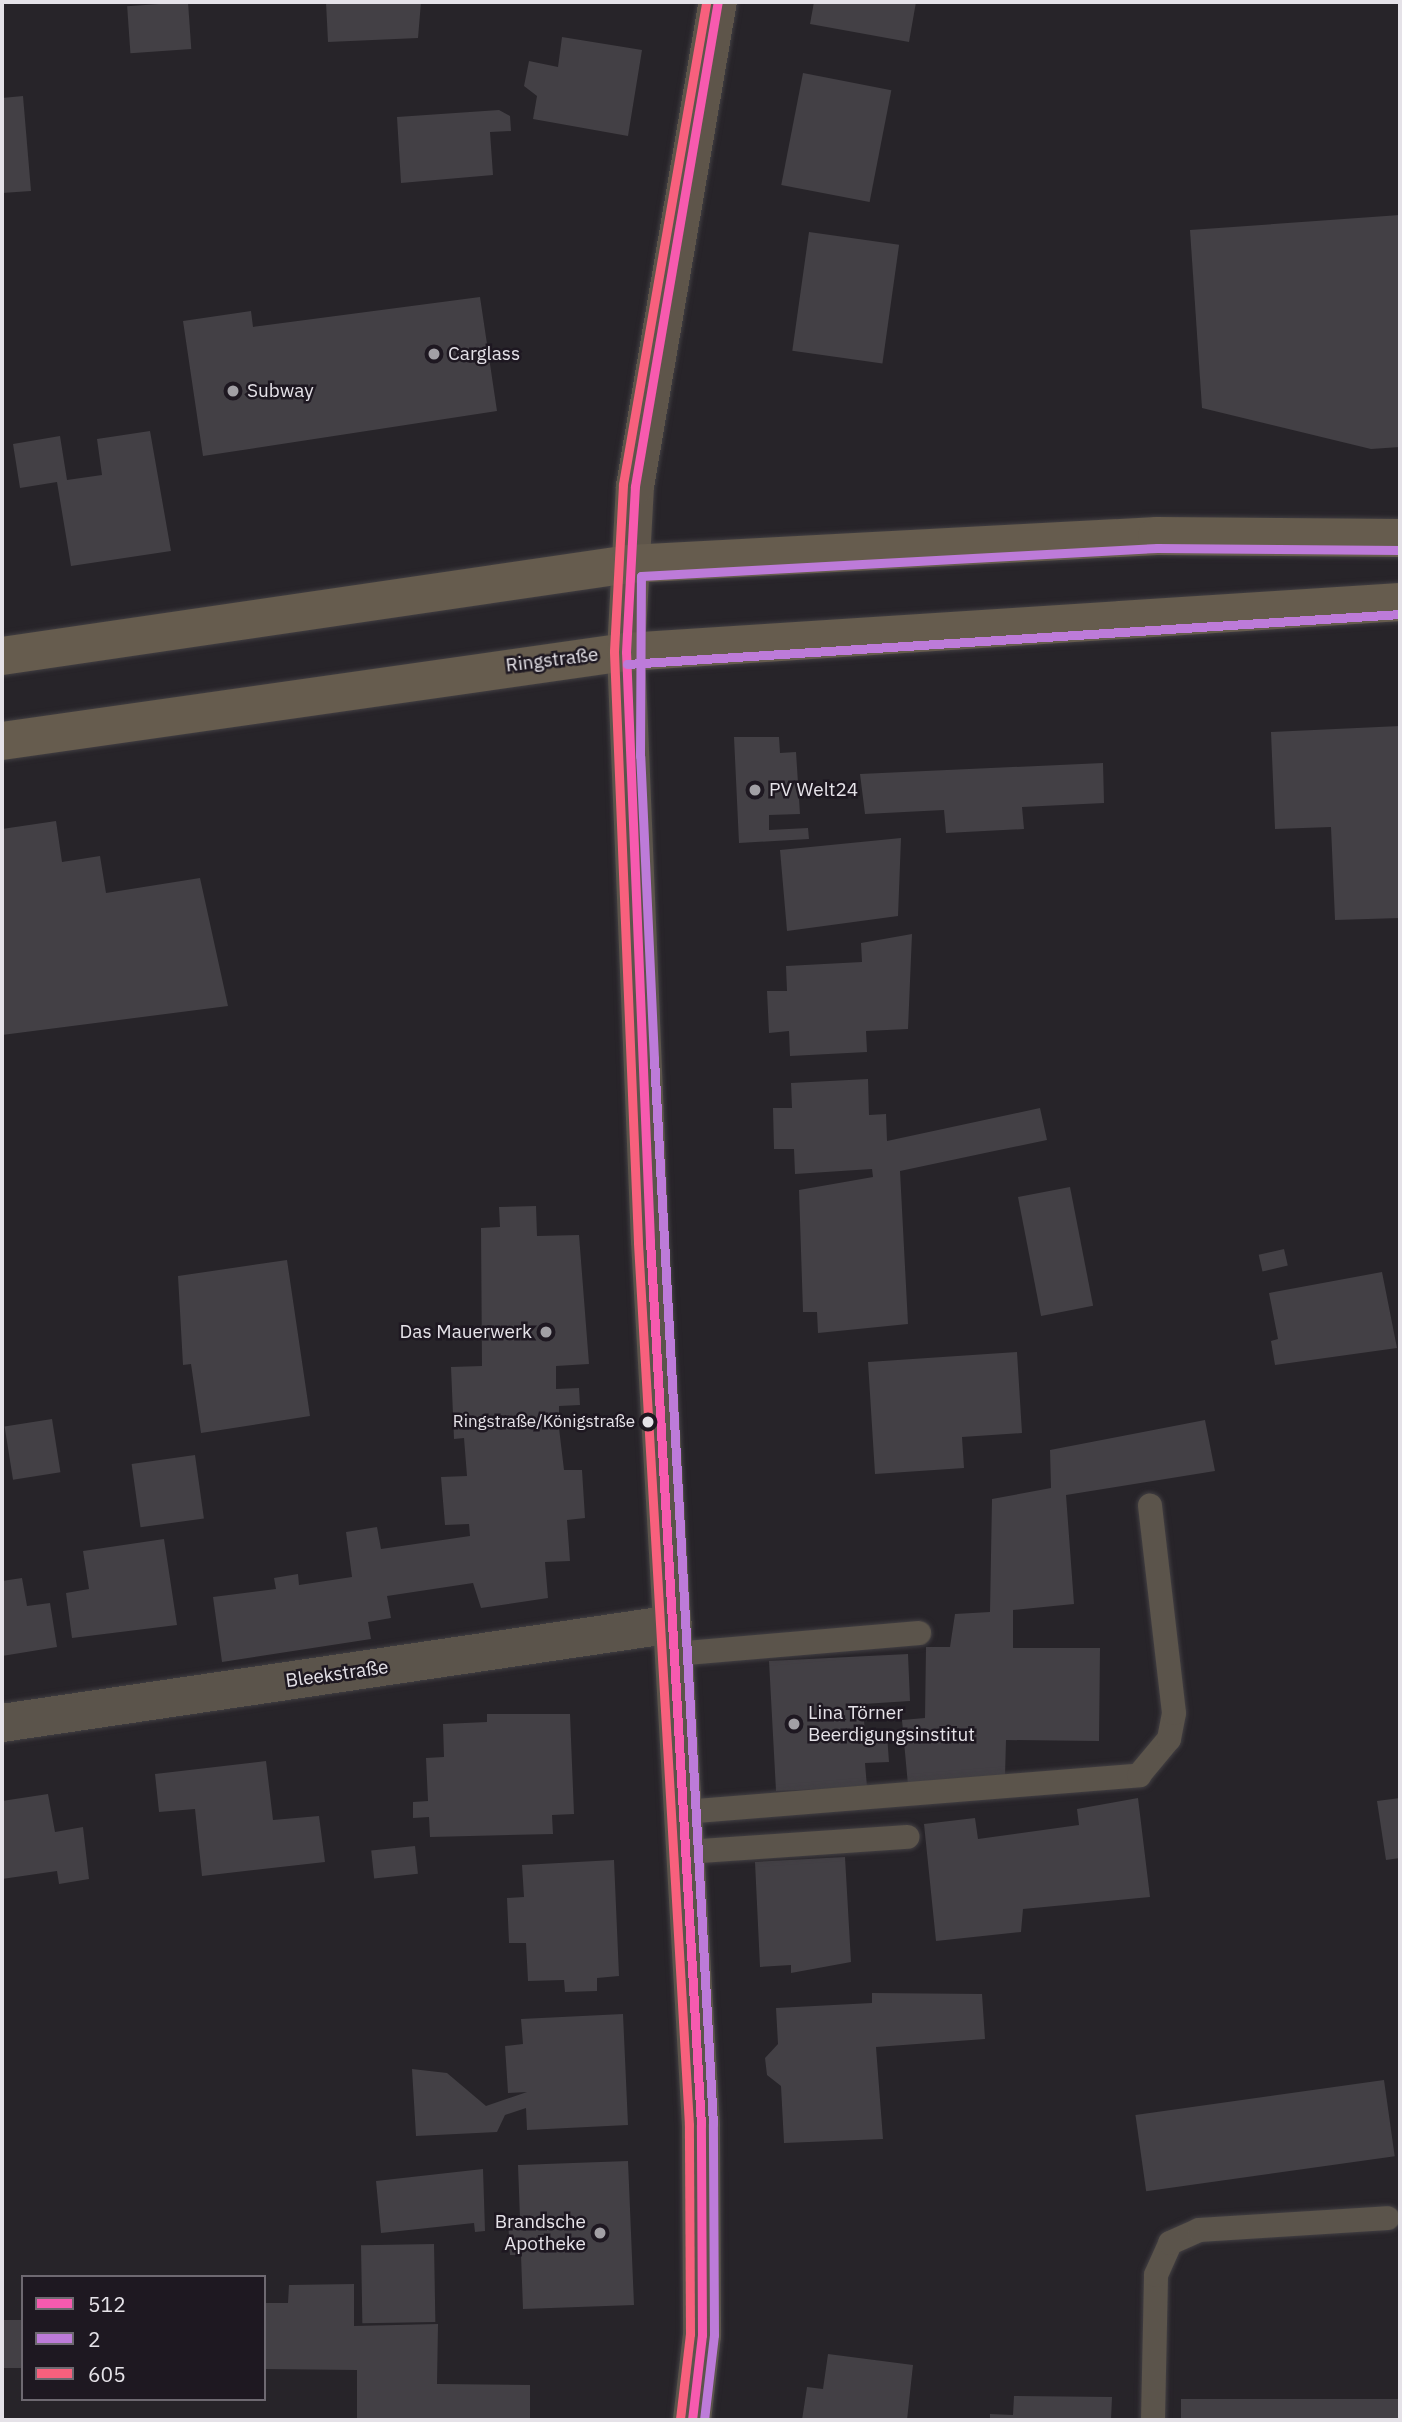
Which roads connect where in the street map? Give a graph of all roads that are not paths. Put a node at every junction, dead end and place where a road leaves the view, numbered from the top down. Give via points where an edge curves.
1 (719, 2) edge
2 (1400, 538) edge
3 (628, 564) junction
4 (1400, 603) edge
5 (626, 652) junction
6 (2, 656) edge
7 (2, 741) edge
8 (1150, 1505) dead end
9 (919, 1633) dead end
10 (674, 1639) junction
11 (2, 1723) edge
12 (684, 1812) junction
13 (907, 1837) dead end
14 (686, 1852) junction
15 (1388, 2218) dead end
16 (692, 2420) edge
17 (1153, 2420) edge

1 - 3 main road via 635,485
2 - 3 main road via 1157,536
3 - 5 main road
3 - 6 main road
4 - 5 main road, Ringstraße
5 - 7 main road, Ringstraße
5 - 10 street
8 - 12 lane via 1174,1713 1169,1740 1139,1775
9 - 10 lane
10 - 11 street, Bleekstraße
10 - 12 street
12 - 14 street
13 - 14 lane
14 - 16 street via 701,2124 702,2335
15 - 17 lane via 1199,2230 1170,2243 1156,2275

